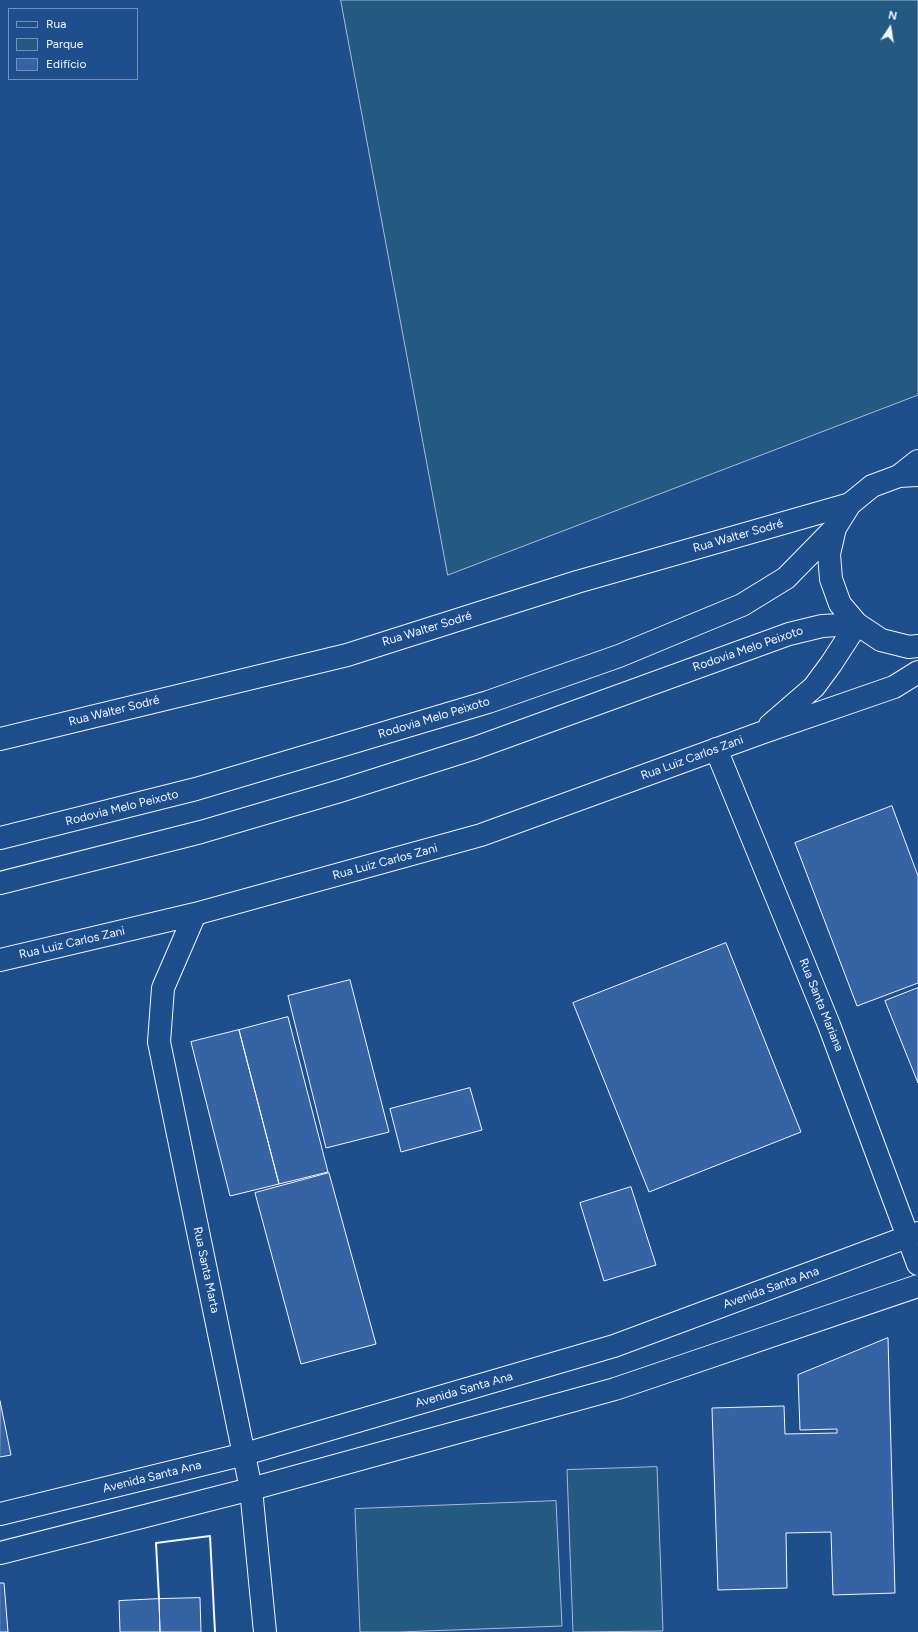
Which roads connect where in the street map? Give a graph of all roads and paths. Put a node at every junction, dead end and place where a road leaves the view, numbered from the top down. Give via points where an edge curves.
1 (918, 461) edge
2 (909, 476) edge
3 (850, 504) junction
4 (835, 528) junction
5 (857, 624) junction
6 (918, 646) edge
7 (918, 672) edge
8 (761, 733) junction
9 (0, 739) edge
10 (716, 749) junction
11 (0, 838) edge
12 (0, 883) edge
13 (195, 914) junction
14 (0, 960) edge
15 (913, 1235) edge
16 (918, 1264) edge
17 (918, 1286) edge
18 (244, 1454) junction
19 (251, 1489) junction
20 (0, 1514) edge
21 (0, 1553) edge
22 (265, 1632) edge

1 - 2 street
2 - 3 street via 872,486
3 - 4 street
3 - 9 street, Rua Walter Sodré via 578,582 346,655
4 - 5 street via 829,554 831,579 840,604
4 - 11 street, Rodovia Melo Peixoto via 786,578 742,605 619,656 488,702 196,789
5 - 6 street via 881,640 909,647
5 - 8 street, Rua Luiz Carlos Zani via 814,687
5 - 12 street, Rodovia Melo Peixoto via 822,626 788,634 475,748 340,791 201,832
7 - 8 street, Rua Luiz Carlos Zani via 894,687
8 - 10 street, Rua Luiz Carlos Zani
10 - 13 street, Rua Luiz Carlos Zani via 481,835
10 - 15 street, Rua Santa Mariana
13 - 14 street, Rua Luiz Carlos Zani
13 - 18 street, Rua Santa Marta via 163,988 160,1042
15 - 16 street, Rua Santa Mariana
15 - 18 street, Avenida Santa Ana via 614,1346
17 - 19 street via 615,1389
18 - 19 street, Rua Santa Marta
18 - 20 street, Avenida Santa Ana
19 - 21 street
19 - 22 street, Rua Santa Marta

